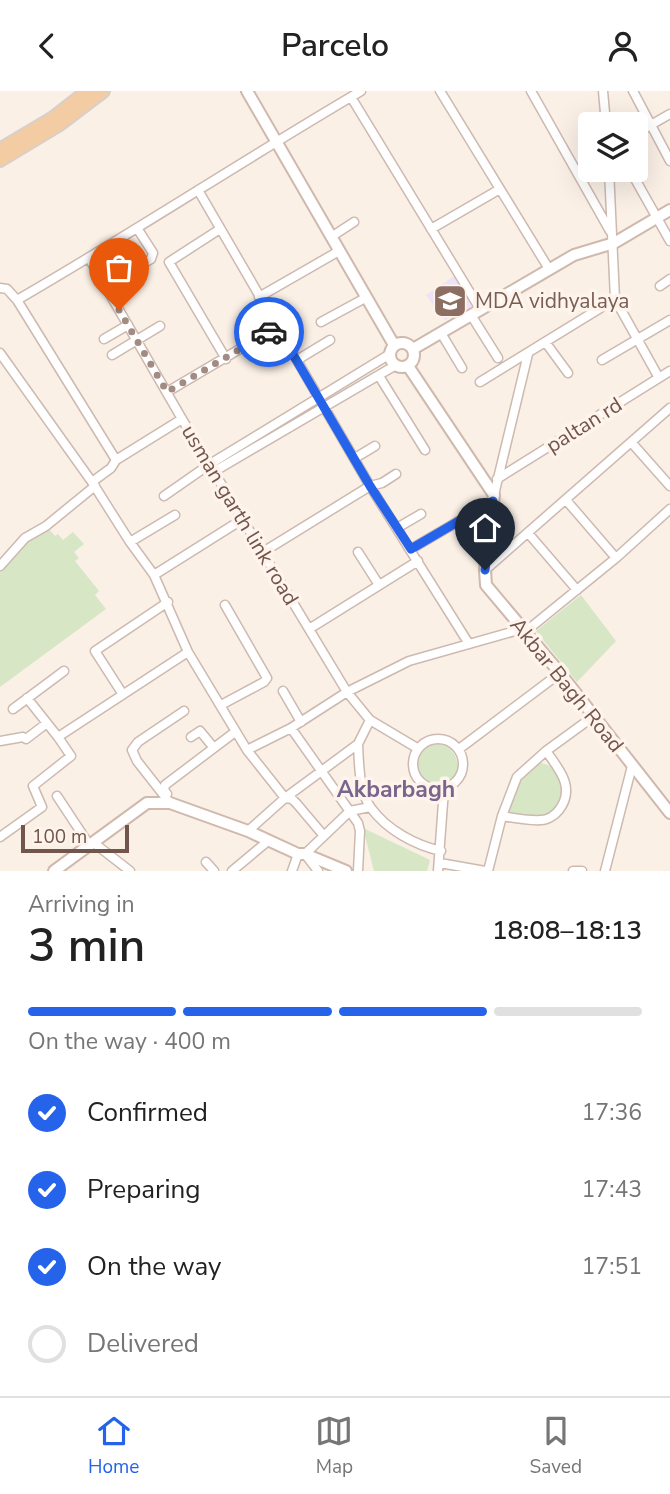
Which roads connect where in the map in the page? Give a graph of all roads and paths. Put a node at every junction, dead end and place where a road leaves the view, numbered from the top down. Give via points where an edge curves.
1 (88, 91) edge
2 (103, 91) edge
3 (247, 91) edge
4 (361, 91) edge
5 (440, 91) edge
6 (531, 91) edge
7 (603, 91) edge
8 (633, 91) edge
9 (351, 97) junction
10 (605, 112) edge
11 (670, 114) edge
12 (650, 125) junction
13 (275, 141) junction
14 (0, 150) edge
15 (0, 160) edge
16 (670, 161) edge
17 (610, 182) edge
18 (636, 182) edge
19 (500, 188) junction
20 (198, 190) junction
21 (670, 210) edge
22 (656, 219) junction
23 (355, 222) dead end
24 (220, 229) junction
25 (431, 229) junction
26 (138, 230) junction
27 (331, 237) junction
28 (613, 238) junction
29 (670, 241) edge
30 (339, 251) junction
31 (89, 258) junction
32 (549, 269) junction
33 (670, 279) edge
34 (660, 286) dead end
35 (0, 288) edge
36 (259, 297) junction
37 (367, 297) junction
38 (615, 299) junction
39 (17, 300) junction
40 (475, 312) junction
41 (670, 320) edge
42 (321, 322) dead end
43 (128, 325) junction
44 (160, 326) dead end
45 (277, 327) junction
46 (441, 333) junction
47 (637, 338) junction
48 (104, 339) dead end
49 (137, 340) junction
50 (330, 340) dead end
51 (546, 343) junction
52 (413, 349) junction
53 (392, 350) junction
54 (0, 353) edge
55 (527, 354) junction
56 (112, 355) dead end
57 (498, 358) dead end
58 (226, 359) junction
59 (297, 360) junction
60 (602, 360) dead end
61 (396, 365) junction
62 (408, 366) junction
63 (463, 368) dead end
64 (670, 371) edge
65 (568, 373) dead end
66 (379, 376) junction
67 (659, 379) junction
68 (480, 382) dead end
69 (167, 392) junction
70 (319, 398) junction
71 (325, 407) junction
72 (670, 408) edge
73 (182, 419) junction
74 (631, 442) junction
75 (375, 446) dead end
76 (425, 450) dead end
77 (355, 458) junction
78 (116, 460) junction
79 (212, 468) junction
80 (396, 474) dead end
81 (497, 479) junction
82 (94, 484) junction
83 (370, 486) junction
84 (670, 486) edge
85 (164, 496) dead end
86 (493, 498) junction
87 (566, 500) junction
88 (670, 509) edge
89 (421, 514) dead end
90 (175, 515) dead end
91 (243, 519) junction
92 (397, 528) junction
93 (528, 533) junction
94 (130, 542) junction
95 (411, 549) junction
96 (262, 552) junction
97 (358, 552) dead end
98 (616, 558) junction
99 (418, 561) junction
100 (0, 566) edge
101 (485, 570) junction
102 (154, 575) junction
103 (379, 585) junction
104 (578, 590) junction
105 (167, 602) junction
106 (225, 605) dead end
107 (309, 628) junction
108 (524, 630) junction
109 (469, 645) junction
110 (188, 652) junction
111 (64, 671) dead end
112 (559, 673) junction
113 (283, 691) dead end
114 (347, 692) junction
115 (122, 693) junction
116 (27, 698) junction
117 (221, 705) junction
118 (13, 709) dead end
119 (184, 711) dead end
120 (594, 716) junction
121 (370, 720) junction
122 (300, 722) junction
123 (47, 723) junction
124 (291, 728) junction
125 (235, 731) junction
126 (58, 737) junction
127 (191, 737) dead end
128 (0, 740) edge
129 (358, 744) junction
130 (214, 748) junction
131 (417, 748) junction
132 (459, 749) junction
133 (247, 750) junction
134 (546, 751) junction
135 (632, 766) junction
136 (323, 772) junction
137 (444, 789) junction
138 (57, 796) dead end
139 (285, 799) junction
140 (172, 804) junction
141 (370, 807) junction
142 (350, 811) junction
143 (670, 813) edge
144 (502, 816) junction
145 (248, 831) junction
146 (324, 836) junction
147 (0, 837) edge
148 (268, 841) junction
149 (92, 845) junction
150 (441, 851) junction
151 (301, 854) junction
152 (206, 862) dead end
153 (439, 867) edge
154 (54, 871) edge
155 (130, 871) edge
156 (214, 871) edge
157 (232, 871) edge
158 (292, 871) edge
159 (318, 871) edge
160 (346, 871) edge
161 (358, 871) edge
162 (486, 871) edge
163 (573, 871) edge
164 (582, 871) edge
165 (605, 871) edge

1 - 14 main road
2 - 15 main road
3 - 13 street
4 - 9 street
5 - 19 street
6 - 28 street
7 - 10 street
8 - 12 street
9 - 13 street
9 - 25 street
11 - 12 street
12 - 16 street
13 - 20 street
13 - 27 street
17 - 28 street
18 - 22 street
19 - 25 street
19 - 32 street
20 - 24 street
20 - 26 street
21 - 22 street
22 - 28 street
22 - 29 street
23 - 27 street
24 - 36 street
24 - 58 street via 169,262
25 - 40 street
26 - 26 street via 153,257 108,281 94,258
26 - 31 street
27 - 30 street
28 - 32 street
28 - 38 street
30 - 36 street
30 - 37 street
31 - 39 street
31 - 43 street, usman garth link road
32 - 40 street
33 - 34 street
35 - 39 street
36 - 45 street
37 - 42 street
37 - 53 street
38 - 47 street
38 - 51 street
39 - 78 street
40 - 46 street
40 - 57 street
41 - 47 street
43 - 48 street
43 - 49 street, usman garth link road
44 - 49 street
45 - 58 street
45 - 59 street
46 - 52 street
46 - 63 street
47 - 60 street
47 - 67 street
49 - 56 street
49 - 69 street, usman garth link road
50 - 59 street
51 - 55 street
51 - 65 street
52 - 53 street via 405,342
52 - 62 street via 414,361
53 - 61 street
53 - 70 street
54 - 82 street
55 - 68 street
55 - 81 street
58 - 69 street
59 - 70 street
61 - 62 street
61 - 66 street
62 - 86 street
64 - 67 street, paltan rd
66 - 71 street
66 - 76 street
67 - 81 street, paltan rd
69 - 73 street, usman garth link road
70 - 71 street
70 - 79 street
71 - 77 street
71 - 79 street
72 - 74 street
73 - 78 street
73 - 79 street, usman garth link road
74 - 84 street
74 - 87 street
75 - 77 street
77 - 83 street
78 - 82 street
79 - 85 street
79 - 91 street, usman garth link road
80 - 83 street
81 - 86 street
82 - 94 street
82 - 100 street via 25,538
83 - 92 street
83 - 96 street
86 - 95 street
86 - 101 street
87 - 93 street
87 - 98 street
88 - 98 street
89 - 92 street
90 - 94 street
91 - 96 street, usman garth link road
91 - 102 street
92 - 95 street
93 - 101 street
93 - 104 street
94 - 102 street
95 - 99 street
96 - 107 street, usman garth link road
97 - 103 street
98 - 104 street
99 - 103 street
99 - 109 street
101 - 108 street, Akbar Bagh Road via 486,585
102 - 105 street
103 - 107 street
104 - 108 street
105 - 110 street
105 - 115 street via 95,651
106 - 117 street via 267,678
107 - 114 street, usman garth link road
108 - 109 street
108 - 112 street, Akbar Bagh Road
109 - 114 street via 410,661
110 - 115 street
110 - 117 street
111 - 116 street
112 - 120 street, Akbar Bagh Road
112 - 132 street
113 - 122 street
114 - 121 street, usman garth link road
114 - 122 street
115 - 126 street
116 - 118 street
116 - 123 street
117 - 125 street
119 - 140 street via 132,750
120 - 134 street
120 - 135 street, Akbar Bagh Road
121 - 129 street
121 - 131 street, usman garth link road
122 - 124 street
123 - 126 street
123 - 128 street via 26,739
124 - 133 street
124 - 136 street
125 - 130 street
125 - 133 street
126 - 147 street via 71,756 33,786 42,807
127 - 130 street via 200,731
129 - 136 street
129 - 141 street
130 - 140 street via 163,787
131 - 132 street via 437,738
131 - 137 street via 413,769 418,780
132 - 137 street via 463,769 457,782
133 - 139 street
134 - 144 street via 517,777
134 - 144 street via 567,785 565,802 543,821
135 - 143 street, Akbar Bagh Road
135 - 165 street
136 - 139 street
136 - 142 street
137 - 150 street
138 - 149 street
139 - 145 street
139 - 146 street via 292,799
140 - 145 street
140 - 149 street via 147,803
141 - 142 street
141 - 150 street via 413,842
142 - 146 street
142 - 161 street via 360,831
144 - 162 street
145 - 148 street
146 - 151 street
148 - 151 street
148 - 157 street
149 - 154 street
149 - 155 street
150 - 153 street
151 - 158 street
151 - 159 street
151 - 160 street
152 - 156 street
153 - 162 street
163 - 164 street

